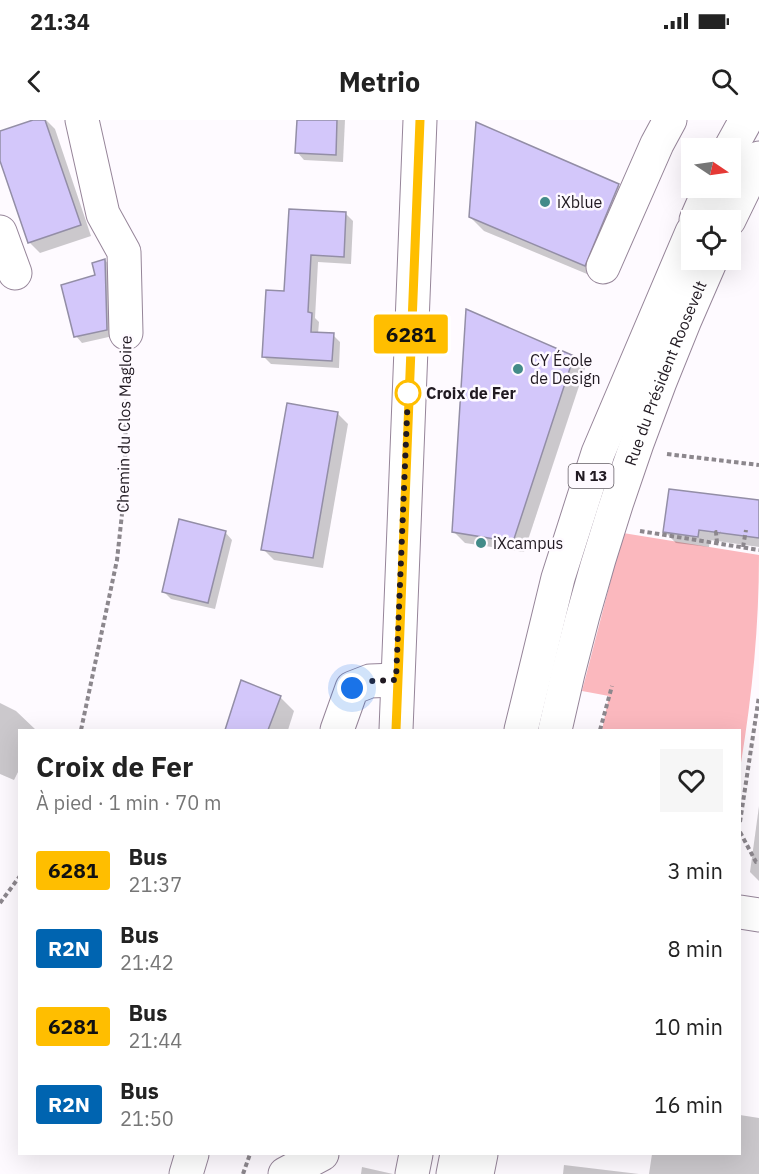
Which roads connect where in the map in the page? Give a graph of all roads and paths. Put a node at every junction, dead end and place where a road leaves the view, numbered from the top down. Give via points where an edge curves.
1 (82, 120) edge
2 (420, 120) edge
3 (670, 120) edge
4 (746, 120) edge
5 (736, 138) edge
6 (759, 158) edge
7 (734, 210) edge
8 (0, 232) edge
9 (681, 258) edge
10 (603, 267) dead end
11 (707, 270) edge
12 (15, 273) dead end
13 (126, 333) joint
14 (631, 456) junction
15 (759, 465) edge
16 (746, 530) dead end
17 (636, 531) dead end
18 (720, 533) dead end
19 (717, 543) junction
20 (743, 547) junction
21 (759, 550) edge
22 (396, 680) junction
23 (612, 686) dead end
24 (759, 696) edge
25 (81, 729) edge
26 (337, 729) edge
27 (396, 729) edge
28 (521, 729) edge
29 (555, 729) edge
30 (600, 729) edge
31 (741, 815) edge
32 (741, 834) edge
33 (759, 862) edge
34 (18, 879) edge
35 (0, 903) edge
36 (741, 912) edge
37 (759, 915) edge
38 (192, 1155) edge
39 (250, 1155) edge
40 (320, 1155) edge
41 (416, 1155) edge
42 (430, 1155) edge
43 (457, 1155) edge
44 (481, 1155) edge
45 (186, 1174) edge
46 (243, 1174) edge
47 (285, 1174) edge
48 (412, 1174) edge
49 (427, 1174) edge
50 (453, 1174) edge
51 (477, 1174) edge

1 - 13 main road, Chemin du Clos Magloire via 103,214 123,252
2 - 22 main road
3 - 10 main road
4 - 5 main road
6 - 7 main road
8 - 12 main road
9 - 28 main road, Rue du Président Roosevelt / N 13 via 598,453 558,578
11 - 14 main road, Rue du Président Roosevelt / N 13
13 - 25 path, Chemin du Clos Magloire via 125,486 117,560
14 - 15 path via 665,454
14 - 29 main road, Rue du Président Roosevelt / N 13 via 594,576
16 - 20 path
17 - 19 path
18 - 19 path via 716,532
19 - 20 path
20 - 21 path
22 - 26 main road via 370,681 352,688
22 - 27 main road
23 - 30 path
24 - 31 path
32 - 33 path
34 - 35 path
36 - 37 main road
38 - 45 main road
39 - 46 path
40 - 47 main road
41 - 48 main road
42 - 49 main road
43 - 50 main road
44 - 51 main road

